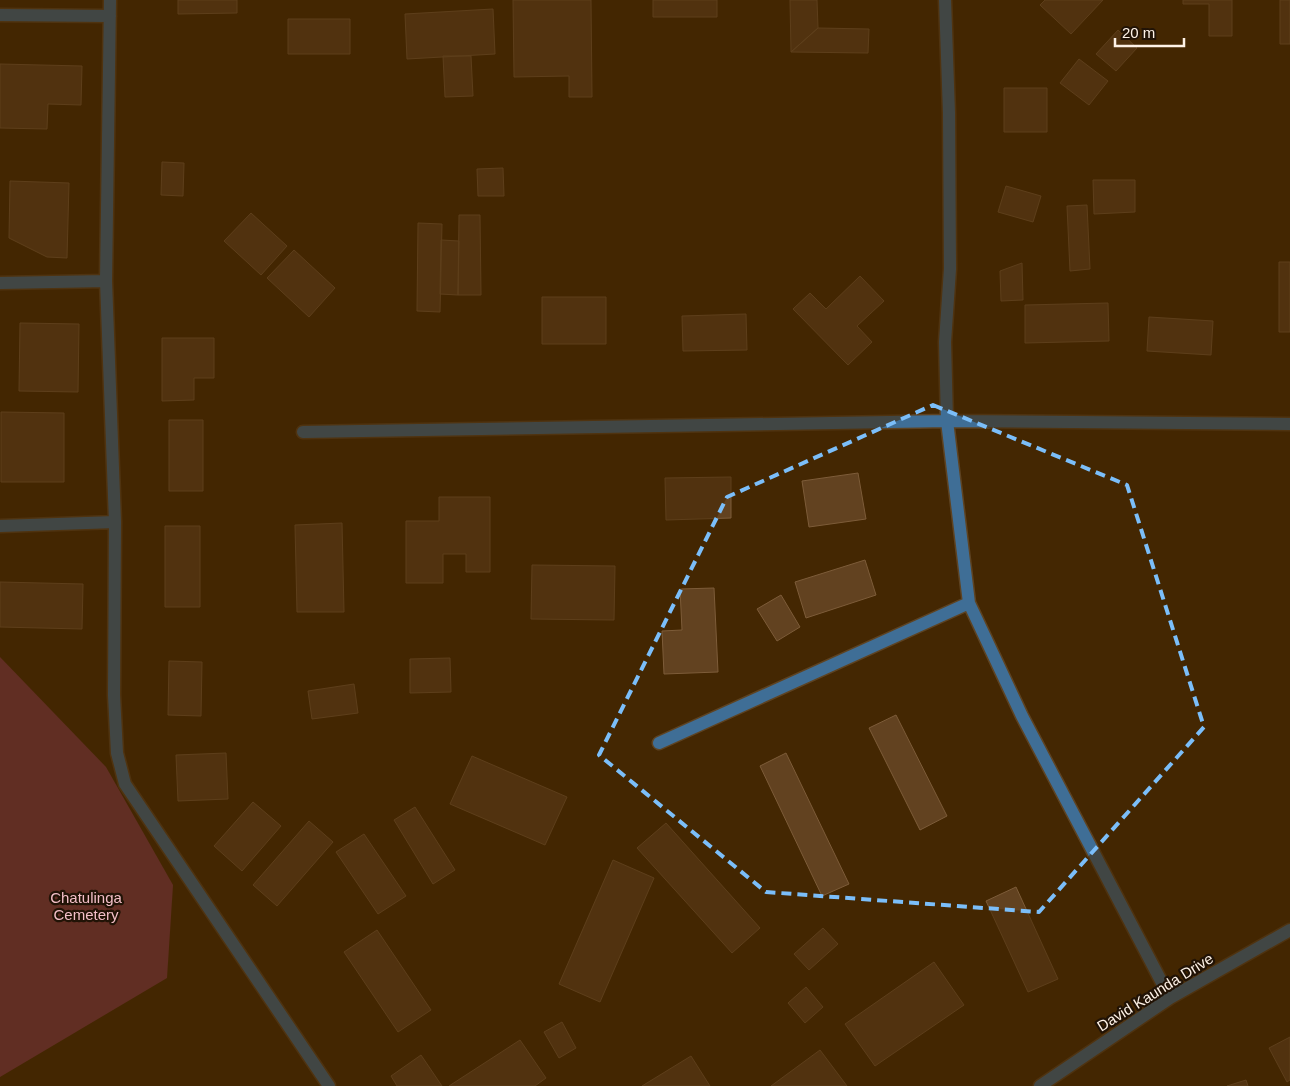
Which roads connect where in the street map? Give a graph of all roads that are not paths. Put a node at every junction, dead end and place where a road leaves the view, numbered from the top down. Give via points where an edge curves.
1 (110, 0) edge
2 (946, 0) edge
3 (0, 15) edge
4 (110, 16) junction
5 (106, 281) junction
6 (0, 283) edge
7 (947, 421) junction
8 (1290, 424) edge
9 (303, 432) dead end
10 (115, 522) junction
11 (0, 526) edge
12 (969, 603) junction
13 (659, 744) dead end
14 (1290, 930) edge
15 (1170, 998) junction
16 (329, 1086) edge
17 (1040, 1086) edge

1 - 4 street
2 - 7 street via 950,269 945,342
3 - 4 street
4 - 5 street
5 - 6 street
5 - 10 street
7 - 8 street
7 - 9 street
7 - 12 street
10 - 11 street
10 - 16 street via 114,695 117,753 125,784
12 - 13 street
12 - 15 street via 1022,716
14 - 15 street, David Kaunda Drive
15 - 17 street, David Kaunda Drive

